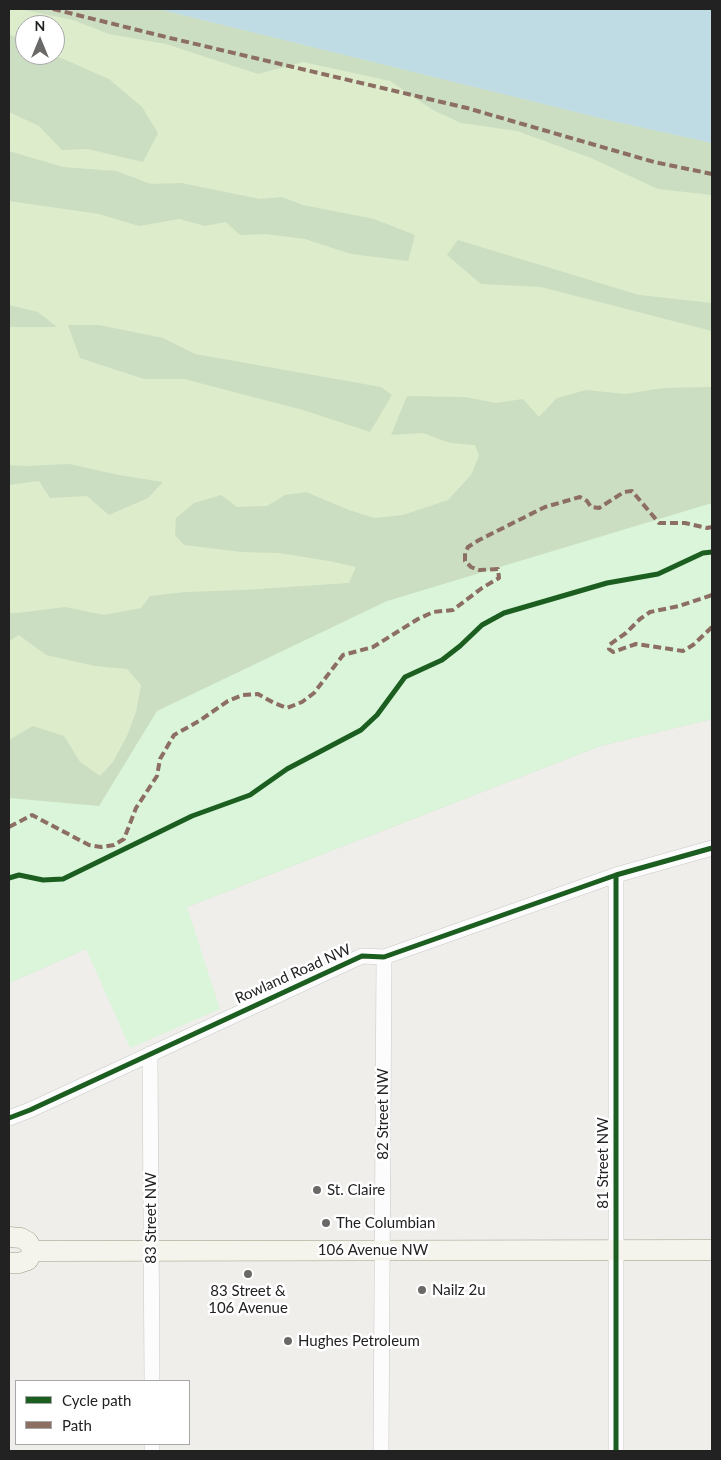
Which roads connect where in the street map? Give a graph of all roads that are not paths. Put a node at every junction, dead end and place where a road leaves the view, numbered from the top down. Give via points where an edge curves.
1 (712, 848) edge
2 (616, 875) junction
3 (384, 958) junction
4 (150, 1054) junction
5 (9, 1118) edge
6 (9, 1237) edge
7 (152, 1250) junction
8 (382, 1250) junction
9 (615, 1250) junction
10 (712, 1250) edge
11 (33, 1251) junction
12 (9, 1263) edge
13 (152, 1380) edge
14 (381, 1451) edge
15 (616, 1451) edge

1 - 2 street, Rowland Road NW
2 - 3 street, Rowland Road NW
2 - 9 street, 81 Street NW
3 - 4 street, Rowland Road NW via 362,956
3 - 8 street, 82 Street NW
4 - 5 street, Rowland Road NW
4 - 7 street, 83 Street NW
6 - 11 main road via 28,1242
7 - 8 main road, 106 Avenue NW
7 - 11 main road, 106 Avenue NW
7 - 13 street, 83 Street NW
8 - 9 main road, 106 Avenue NW
8 - 14 street, 82 Street NW
9 - 10 main road, 106 Avenue NW
9 - 15 street, 81 Street NW
11 - 12 main road via 28,1260

